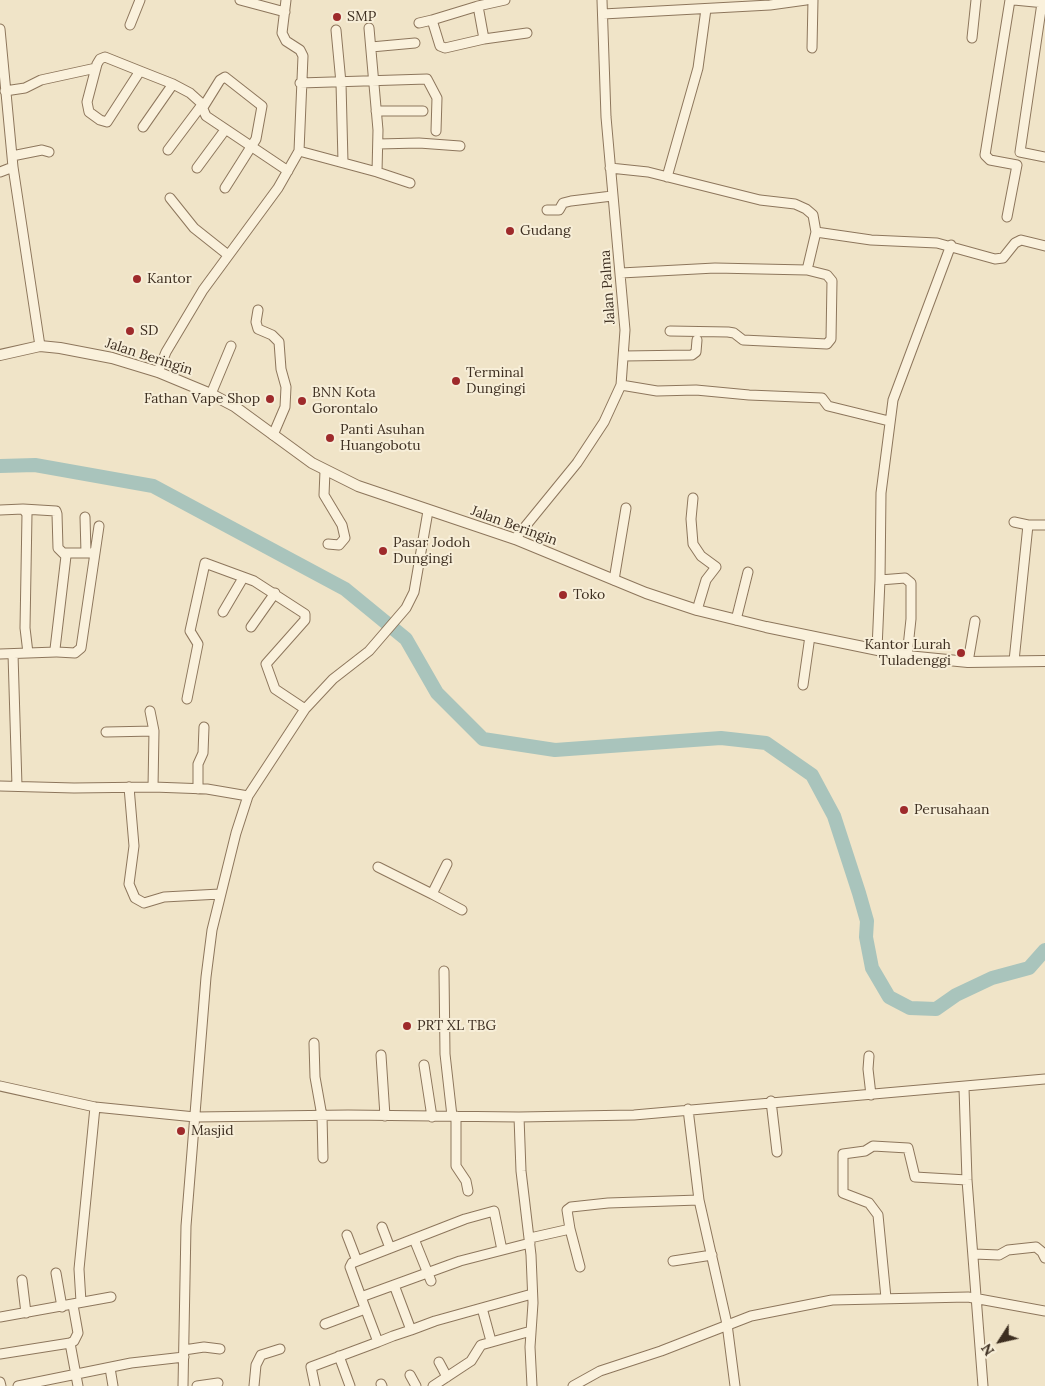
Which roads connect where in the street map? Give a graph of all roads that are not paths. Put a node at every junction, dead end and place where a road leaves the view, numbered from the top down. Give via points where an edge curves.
1 (140, 0) edge
2 (240, 0) edge
3 (286, 0) edge
4 (505, 0) edge
5 (602, 0) edge
6 (806, 0) edge
7 (813, 0) edge
8 (976, 0) edge
9 (1012, 0) edge
10 (770, 3) edge
11 (1044, 3) edge
12 (478, 6) junction
13 (706, 9) junction
14 (285, 12) junction
15 (603, 14) junction
16 (432, 20) junction
17 (419, 22) dead end
18 (130, 25) dead end
19 (369, 28) dead end
20 (0, 29) edge
21 (336, 30) dead end
22 (527, 33) dead end
23 (972, 38) dead end
24 (484, 39) junction
25 (415, 43) dead end
26 (371, 47) junction
27 (812, 48) dead end
28 (96, 68) junction
29 (140, 70) junction
30 (374, 79) junction
31 (300, 83) junction
32 (341, 83) junction
33 (174, 84) junction
34 (5, 91) junction
35 (201, 107) junction
36 (376, 111) junction
37 (423, 111) dead end
38 (143, 127) dead end
39 (225, 130) junction
40 (436, 131) dead end
41 (378, 144) junction
42 (252, 146) junction
43 (460, 146) dead end
44 (168, 150) dead end
45 (299, 151) junction
46 (49, 152) dead end
47 (1020, 152) junction
48 (12, 156) junction
49 (1045, 157) edge
50 (342, 162) junction
51 (1017, 165) junction
52 (13, 167) junction
53 (197, 168) dead end
54 (610, 168) junction
55 (288, 171) junction
56 (0, 172) edge
57 (377, 172) junction
58 (667, 177) junction
59 (410, 183) dead end
60 (225, 188) dead end
61 (612, 196) junction
62 (170, 198) dead end
63 (547, 210) dead end
64 (1007, 217) dead end
65 (816, 232) junction
66 (951, 245) junction
67 (1045, 246) edge
68 (228, 255) junction
69 (807, 270) junction
70 (621, 273) junction
71 (258, 310) dead end
72 (670, 331) dead end
73 (697, 340) dead end
74 (40, 346) junction
75 (231, 346) dead end
76 (0, 356) edge
77 (624, 356) junction
78 (158, 372) junction
79 (621, 385) junction
80 (211, 394) junction
81 (889, 422) junction
82 (273, 435) junction
83 (325, 471) junction
84 (693, 498) dead end
85 (626, 508) dead end
86 (23, 509) junction
87 (0, 510) edge
88 (428, 511) junction
89 (86, 517) dead end
90 (1014, 522) dead end
91 (1028, 525) junction
92 (1045, 525) edge
93 (99, 526) dead end
94 (515, 539) junction
95 (328, 544) dead end
96 (64, 553) junction
97 (86, 553) junction
98 (96, 553) junction
99 (748, 572) dead end
100 (243, 578) junction
101 (614, 580) junction
102 (880, 580) junction
103 (275, 593) junction
104 (697, 610) junction
105 (224, 612) dead end
106 (736, 620) junction
107 (975, 621) dead end
108 (251, 627) dead end
109 (810, 636) junction
110 (877, 649) junction
111 (28, 652) junction
112 (56, 652) junction
113 (0, 654) edge
114 (13, 654) junction
115 (907, 656) junction
116 (1014, 661) junction
117 (968, 662) junction
118 (1045, 662) edge
119 (804, 685) dead end
120 (187, 699) dead end
121 (305, 709) junction
122 (150, 711) dead end
123 (204, 727) dead end
124 (154, 731) junction
125 (106, 732) dead end
126 (0, 786) edge
127 (17, 786) junction
128 (129, 787) junction
129 (153, 787) junction
130 (198, 789) junction
131 (248, 796) junction
132 (447, 864) dead end
133 (378, 867) dead end
134 (220, 894) junction
135 (432, 894) junction
136 (462, 910) dead end
137 (444, 971) dead end
138 (314, 1043) dead end
139 (382, 1055) dead end
140 (869, 1056) dead end
141 (424, 1065) dead end
142 (1045, 1079) edge
143 (0, 1086) edge
144 (964, 1088) junction
145 (871, 1095) junction
146 (771, 1101) junction
147 (95, 1107) junction
148 (688, 1109) junction
149 (322, 1116) junction
150 (385, 1116) junction
151 (454, 1116) junction
152 (195, 1117) junction
153 (432, 1117) junction
154 (519, 1117) junction
155 (777, 1152) dead end
156 (323, 1158) dead end
157 (968, 1180) junction
158 (468, 1191) dead end
159 (700, 1200) junction
160 (382, 1227) dead end
161 (570, 1230) junction
162 (347, 1234) dead end
163 (414, 1239) junction
164 (525, 1243) junction
165 (390, 1248) junction
166 (502, 1250) junction
167 (974, 1254) junction
168 (712, 1255) junction
169 (1045, 1258) edge
170 (357, 1261) junction
171 (673, 1261) dead end
172 (580, 1266) dead end
173 (428, 1272) junction
174 (56, 1273) dead end
175 (22, 1280) dead end
176 (431, 1281) dead end
177 (394, 1285) junction
178 (532, 1294) junction
179 (111, 1296) dead end
180 (361, 1297) junction
181 (886, 1298) junction
182 (976, 1298) junction
183 (77, 1304) junction
184 (62, 1307) junction
185 (482, 1308) junction
186 (366, 1310) junction
187 (1045, 1311) edge
188 (26, 1313) junction
189 (0, 1317) edge
190 (325, 1324) dead end
191 (727, 1324) junction
192 (411, 1330) junction
193 (531, 1331) junction
194 (491, 1341) junction
195 (378, 1342) junction
196 (70, 1344) junction
197 (220, 1349) dead end
198 (280, 1349) dead end
199 (0, 1354) edge
200 (184, 1354) junction
201 (339, 1356) junction
202 (439, 1362) dead end
203 (110, 1368) junction
204 (76, 1375) junction
205 (410, 1375) dead end
206 (447, 1377) junction
207 (0, 1382) edge
208 (218, 1383) dead end
209 (1, 1386) edge
210 (18, 1386) edge
211 (78, 1386) edge
212 (113, 1386) edge
213 (184, 1386) edge
214 (197, 1386) edge
215 (254, 1386) edge
216 (315, 1386) edge
217 (350, 1386) edge
218 (416, 1386) edge
219 (433, 1386) edge
220 (532, 1386) edge
221 (573, 1386) edge
222 (735, 1386) edge
223 (982, 1386) edge

1 - 18 street
2 - 14 street
3 - 14 street
4 - 12 street
5 - 15 street, Jalan Palma
6 - 10 street
7 - 27 street
8 - 23 street
9 - 11 street
9 - 51 street via 985,154 990,160
10 - 13 street
11 - 47 street
12 - 16 street
12 - 24 street
13 - 15 street
13 - 58 street via 698,68
14 - 31 street via 284,38 303,56
15 - 54 street, Jalan Palma
16 - 17 street
16 - 24 street via 442,48
19 - 26 street
20 - 34 street
21 - 32 street
22 - 24 street
25 - 26 street
26 - 30 street
28 - 29 street via 100,59 105,57
28 - 29 street via 87,108 105,122
28 - 34 street
29 - 33 street
30 - 32 street
30 - 36 street
30 - 40 street via 426,79 437,98
31 - 32 street
31 - 45 street
32 - 50 street
33 - 35 street via 196,99
33 - 38 street
34 - 48 street
35 - 39 street via 206,116
35 - 42 street via 220,80 226,77 233,82 262,106
35 - 44 street
36 - 37 street
36 - 41 street
39 - 42 street
39 - 53 street
41 - 43 street
41 - 57 street
42 - 55 street
42 - 60 street
45 - 50 street
45 - 55 street
46 - 48 street via 42,150
47 - 49 street
47 - 51 street
48 - 52 street
50 - 57 street
51 - 64 street
52 - 56 street
52 - 74 street
54 - 58 street
54 - 61 street, Jalan Palma
55 - 68 street
57 - 59 street
58 - 65 street via 760,200 795,204 813,215
61 - 63 street via 570,200 559,210
61 - 70 street, Jalan Palma
62 - 68 street via 194,228
65 - 66 street via 871,240
65 - 69 street
66 - 67 street via 1000,259 1015,242 1021,240
66 - 81 street via 893,400
68 - 78 street via 183,323
69 - 70 street via 715,268
69 - 72 street via 827,275 832,281 831,339 827,344 743,340 728,332
70 - 77 street, Jalan Palma
71 - 82 street via 258,329 279,342 286,387 285,406
73 - 77 street via 696,352 692,355
74 - 76 street, Jalan Beringin
74 - 78 street, Jalan Beringin via 112,358
75 - 80 street
77 - 79 street, Jalan Palma
78 - 80 street, Jalan Beringin
79 - 81 street via 657,391 696,390 822,398 828,406
79 - 94 street, Jalan Palma via 604,422 577,463
80 - 82 street, Jalan Beringin via 234,406
81 - 102 street via 881,493
82 - 83 street, Jalan Beringin
83 - 88 street, Jalan Beringin
83 - 95 street via 324,495 342,525 345,538 340,545
84 - 104 street via 693,544 716,567 706,580
85 - 101 street
86 - 87 street
86 - 96 street via 56,512 58,548
86 - 111 street via 27,514 25,628
88 - 94 street, Jalan Beringin
88 - 121 street via 414,592 406,608 370,651 333,679
89 - 97 street
90 - 91 street
91 - 92 street
91 - 116 street
93 - 98 street
94 - 101 street, Jalan Beringin
96 - 97 street
96 - 112 street
97 - 98 street
98 - 112 street via 80,648 75,653
99 - 106 street
100 - 103 street
100 - 105 street
100 - 120 street via 204,563 190,631 198,644
101 - 104 street, Jalan Beringin
102 - 110 street
102 - 115 street via 905,578 910,583
103 - 108 street
103 - 121 street via 305,614 305,620 266,664 275,689
104 - 106 street, Jalan Beringin
106 - 109 street, Jalan Beringin
107 - 117 street
109 - 110 street, Jalan Beringin
109 - 119 street
110 - 115 street, Jalan Beringin
111 - 112 street
111 - 114 street
113 - 114 street
114 - 127 street
115 - 117 street, Jalan Beringin
116 - 117 street, Jalan Beringin
116 - 118 street, Jalan Beringin
121 - 131 street
122 - 124 street
123 - 130 street
124 - 125 street
124 - 129 street
126 - 127 street
127 - 128 street
128 - 129 street
128 - 134 street via 134,846 129,884 136,898 144,903 164,897
129 - 130 street
130 - 131 street
131 - 134 street
132 - 135 street
133 - 135 street
134 - 152 street via 206,977
135 - 136 street
137 - 151 street via 445,1054
138 - 149 street via 315,1077
139 - 150 street
140 - 145 street
141 - 153 street
142 - 144 street
143 - 147 street
144 - 145 street
144 - 157 street
145 - 146 street
146 - 148 street
146 - 155 street
147 - 152 street
147 - 183 street
148 - 154 street
148 - 159 street
149 - 150 street
149 - 152 street
149 - 156 street
150 - 153 street
151 - 153 street
151 - 154 street
151 - 158 street via 456,1166 466,1181
152 - 200 street via 186,1226
154 - 164 street
157 - 167 street
157 - 181 street via 915,1177 908,1148 873,1146 865,1151 843,1154 843,1193 869,1203 876,1212
159 - 161 street via 571,1207 567,1210
159 - 168 street
160 - 165 street
161 - 164 street
161 - 172 street
162 - 170 street
163 - 165 street
163 - 166 street via 494,1210
163 - 173 street
164 - 166 street
164 - 178 street
165 - 170 street
166 - 173 street
167 - 169 street via 999,1255 1008,1250 1036,1247
167 - 182 street
168 - 171 street
168 - 191 street
170 - 180 street via 350,1267
173 - 176 street
173 - 177 street
174 - 184 street
175 - 188 street
177 - 180 street
177 - 192 street
178 - 185 street
178 - 193 street
179 - 183 street
180 - 186 street
181 - 182 street
181 - 191 street via 832,1300
182 - 187 street
182 - 223 street
183 - 184 street
183 - 196 street via 78,1336
184 - 188 street
185 - 192 street
185 - 194 street
186 - 190 street
186 - 195 street
188 - 189 street
191 - 221 street via 600,1371
191 - 222 street
192 - 195 street
193 - 194 street
193 - 220 street
194 - 206 street via 479,1346 471,1361
195 - 201 street
196 - 199 street
196 - 204 street
197 - 200 street via 204,1347
198 - 215 street via 262,1355 256,1365
200 - 203 street
200 - 213 street
201 - 216 street via 310,1367
201 - 217 street
202 - 206 street
203 - 204 street
203 - 212 street
204 - 210 street
204 - 211 street
205 - 218 street
206 - 219 street
207 - 209 street
208 - 214 street

